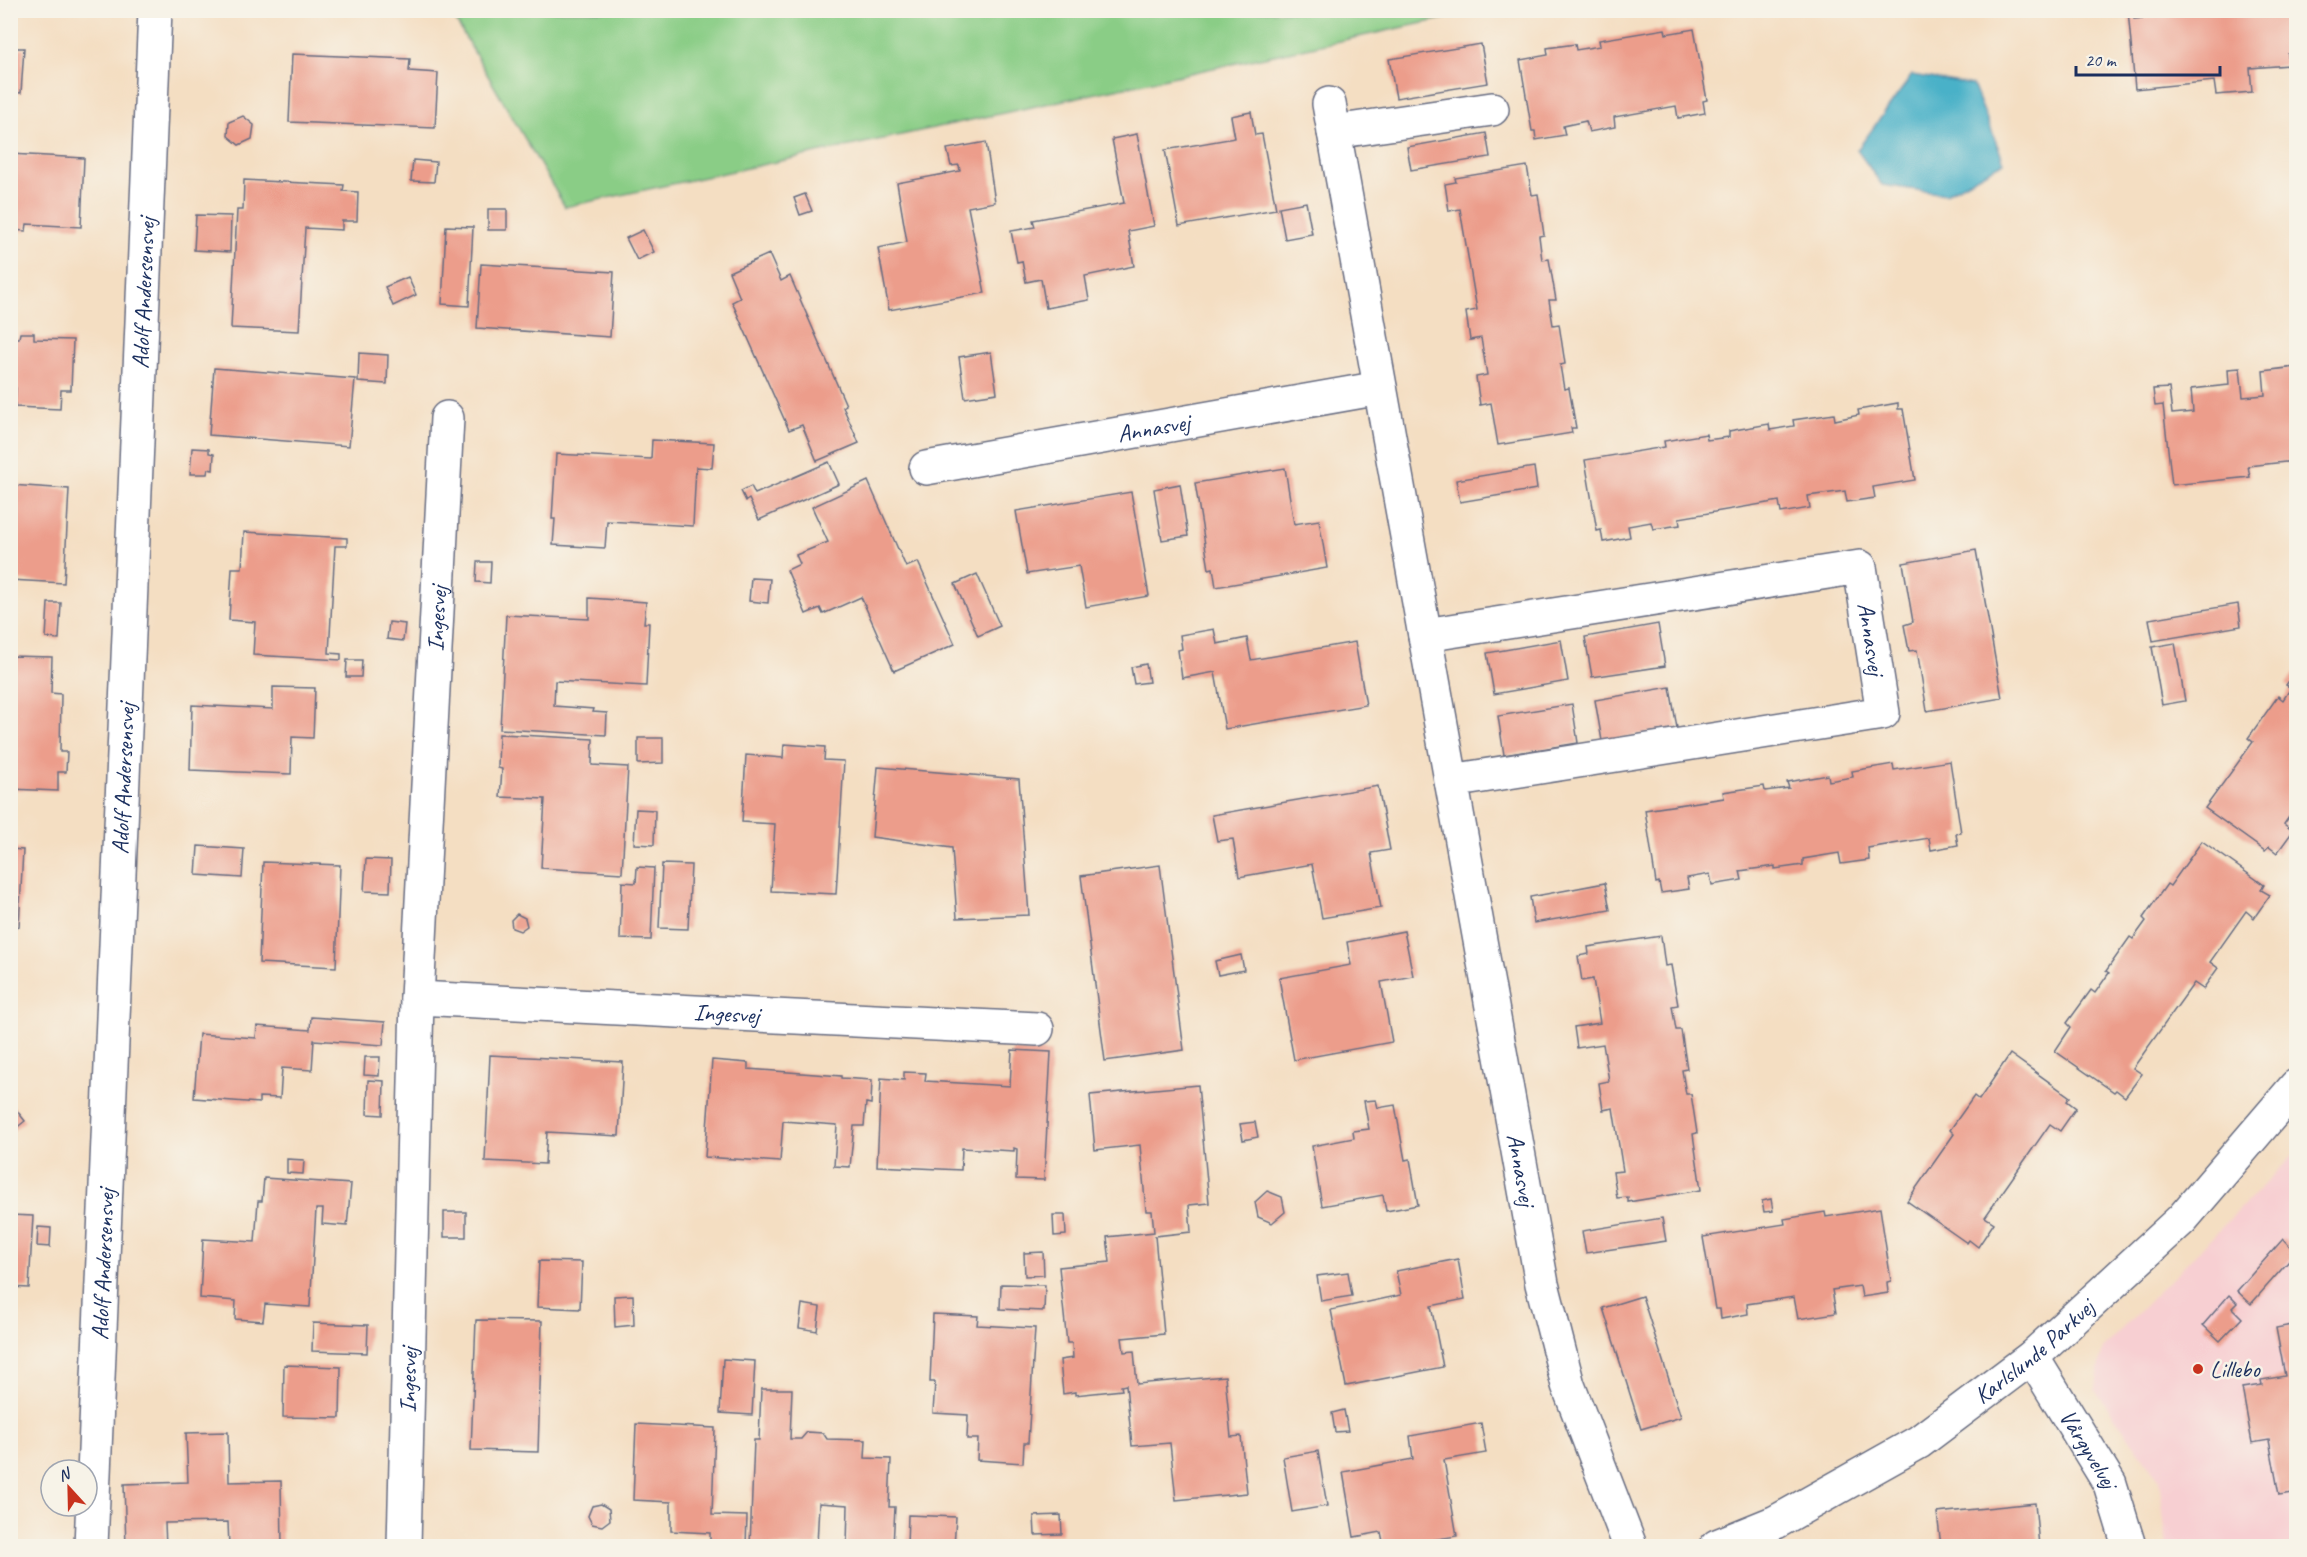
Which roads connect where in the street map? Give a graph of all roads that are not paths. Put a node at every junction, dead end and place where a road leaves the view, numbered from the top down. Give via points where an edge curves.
1 (155, 10) edge
2 (1492, 109) dead end
3 (1380, 388) junction
4 (447, 418) dead end
5 (926, 468) dead end
6 (1425, 635) junction
7 (1451, 782) junction
8 (417, 998) junction
9 (1037, 1029) dead end
10 (2296, 1086) edge
11 (2032, 1357) junction
12 (91, 1546) edge
13 (404, 1546) edge
14 (1630, 1546) edge
15 (1717, 1546) edge
16 (2129, 1546) edge

1 - 12 street, Adolf Andersensvej
2 - 3 street, Annasvej via 1331,118
3 - 5 street, Annasvej
3 - 6 street, Annasvej
4 - 8 street, Ingesvej
6 - 7 street, Annasvej
6 - 7 street, Annasvej via 1860,567 1883,713
7 - 14 street, Annasvej via 1542,1284 1568,1385
8 - 9 street, Ingesvej
8 - 13 street, Ingesvej
10 - 11 street, Karlslunde Parkvej via 2182,1219
11 - 15 street, Karlslunde Parkvej via 1919,1442 1776,1522
11 - 16 street, Vårgyvelvej via 2110,1484

